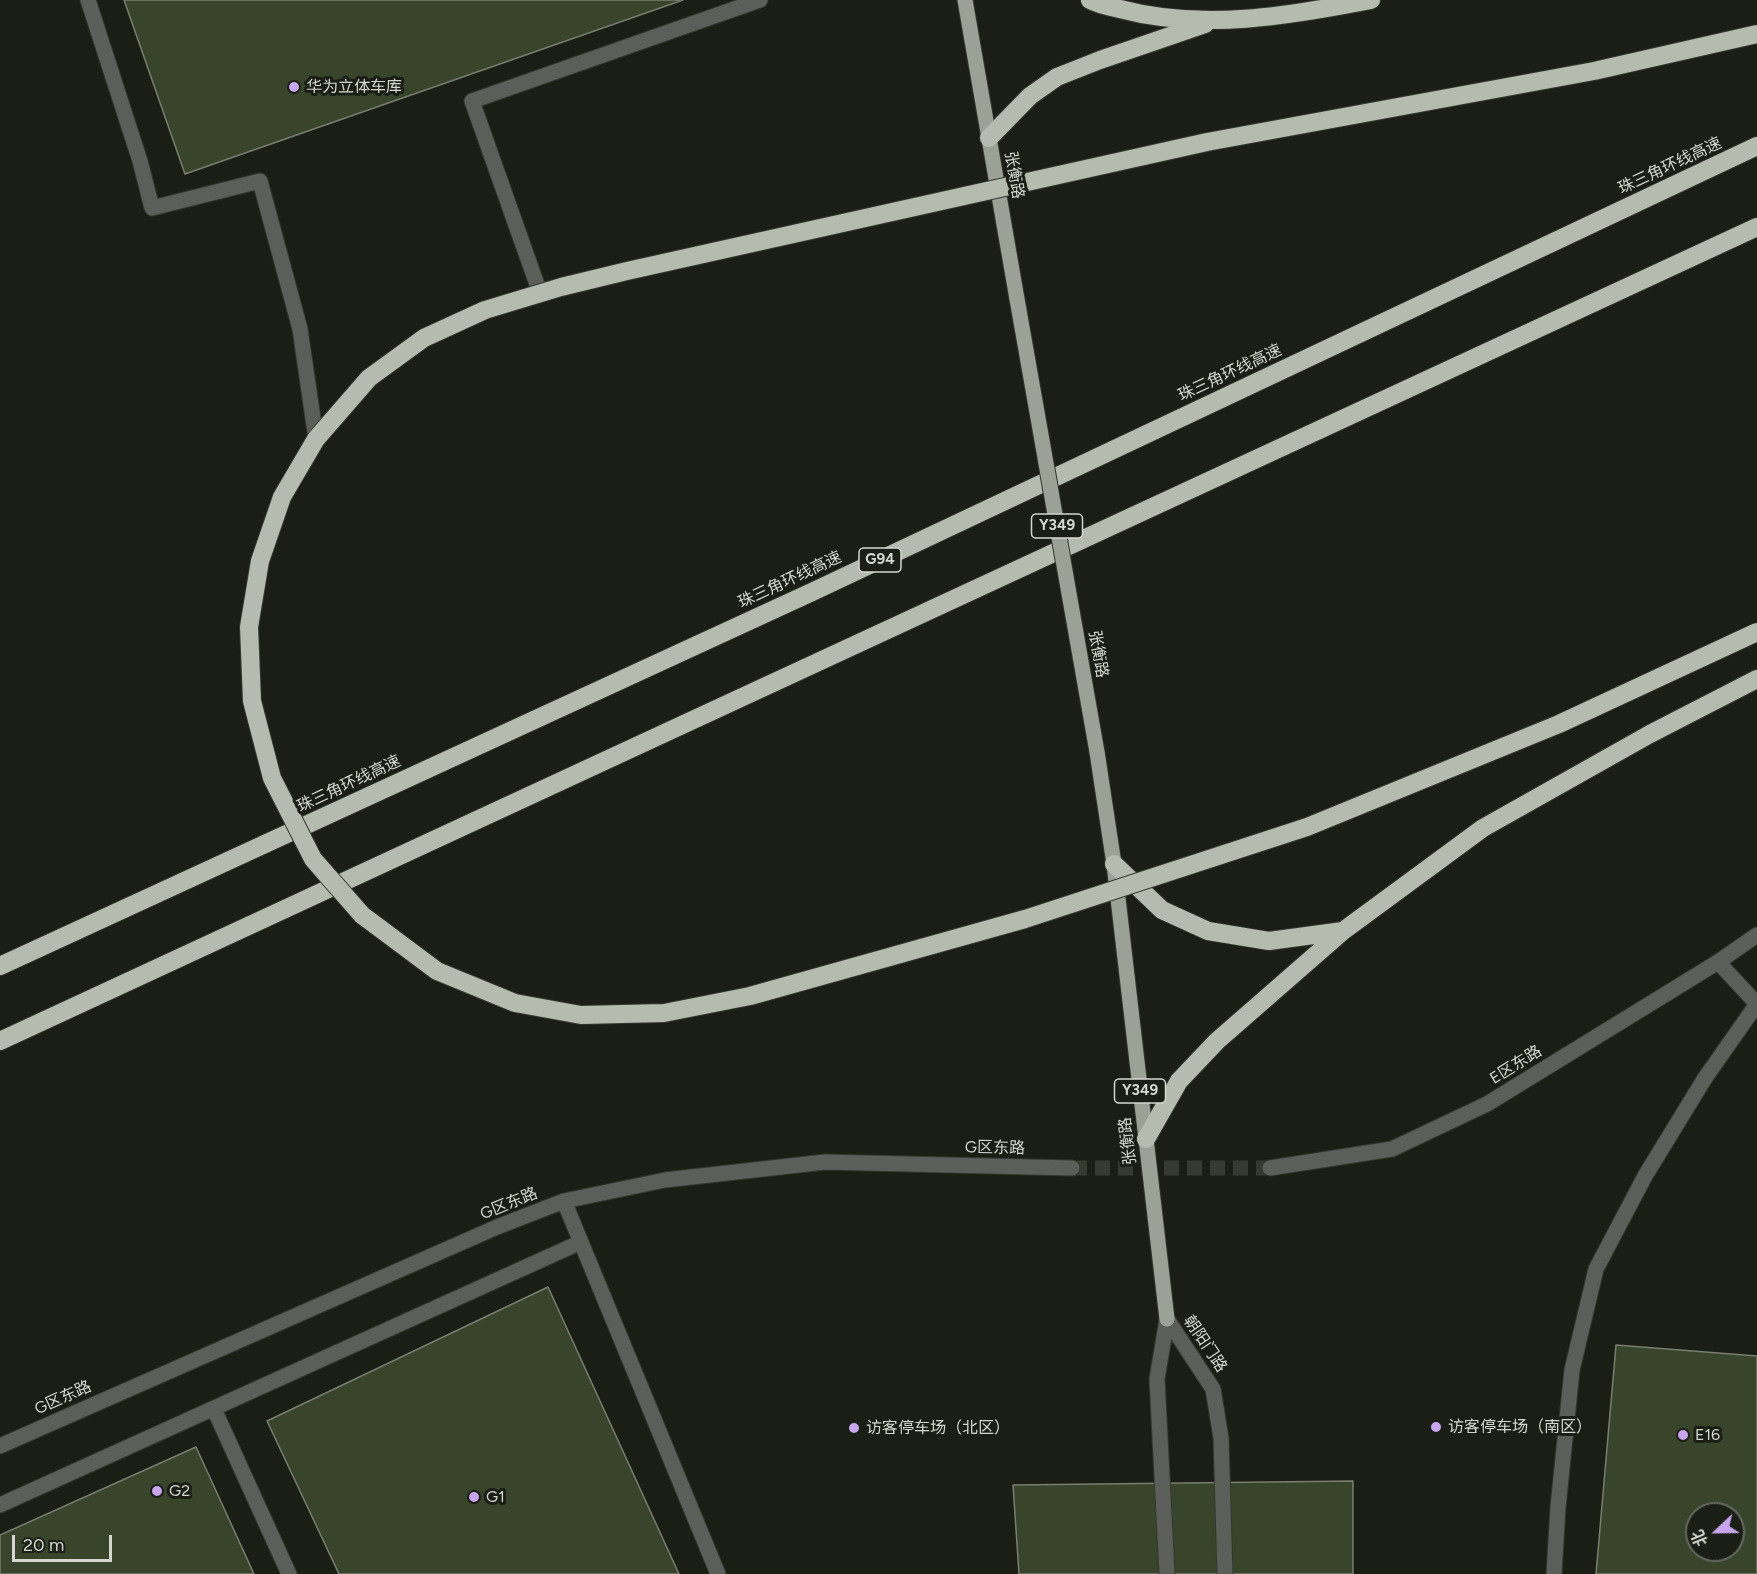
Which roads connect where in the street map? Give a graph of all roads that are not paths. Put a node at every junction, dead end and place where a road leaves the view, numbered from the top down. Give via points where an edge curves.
1 (88, 0) edge
2 (760, 0) edge
3 (965, 0) edge
4 (1090, 0) edge
5 (1371, 0) edge
6 (1212, 21) junction
7 (1757, 34) edge
8 (989, 138) junction
9 (1757, 146) edge
10 (1757, 227) edge
11 (540, 293) junction
12 (316, 438) junction
13 (1757, 632) edge
14 (1757, 679) edge
15 (1114, 864) junction
16 (1343, 932) junction
17 (1757, 935) edge
18 (1718, 962) junction
19 (0, 966) edge
20 (1757, 1004) edge
21 (0, 1041) edge
22 (1146, 1138) junction
23 (1072, 1168) tunnel mouth
24 (1269, 1168) tunnel mouth
25 (564, 1201) junction
26 (581, 1242) junction
27 (1167, 1319) junction
28 (214, 1409) junction
29 (0, 1446) edge
30 (0, 1505) edge
31 (289, 1574) edge
32 (718, 1574) edge
33 (1167, 1574) edge
34 (1225, 1574) edge
35 (1554, 1574) edge

1 - 12 street via 152,208 260,181 300,329
2 - 11 street via 472,102
3 - 8 main road, 张衡路 / Y349
4 - 6 highway via 1148,17
5 - 6 highway via 1307,13
6 - 8 highway via 1058,77 1030,96
7 - 11 highway, bridge via 1594,71 1207,142
8 - 15 main road, 张衡路 / Y349, bridge
9 - 19 highway, 珠三角环线高速 / G94 via 812,592
10 - 21 highway
11 - 12 highway, bridge via 485,310 424,338 369,378
12 - 13 highway, bridge via 282,496 260,561 249,627 252,701 272,778 313,859 362,915 437,971 515,1003 581,1015 664,1013 750,996 1025,919 1306,827 1559,724
14 - 16 highway via 1482,828
15 - 16 highway via 1162,910 1208,931 1269,941
15 - 22 main road, 张衡路 / Y349
16 - 22 highway via 1209,1049 1179,1081
17 - 18 street, E区东路
18 - 20 street
18 - 24 street, E区东路 via 1487,1104 1392,1149
20 - 35 street via 1645,1176 1596,1269 1572,1370
22 - 27 main road, 张衡路 / Y349
23 - 25 street, G区东路 via 825,1162 665,1180
25 - 26 street
25 - 29 street, G区东路
26 - 28 street
26 - 32 street
27 - 33 street, 朝阳门路 via 1157,1380
27 - 34 street, 朝阳门路 via 1214,1389 1221,1438
28 - 30 street
28 - 31 street

